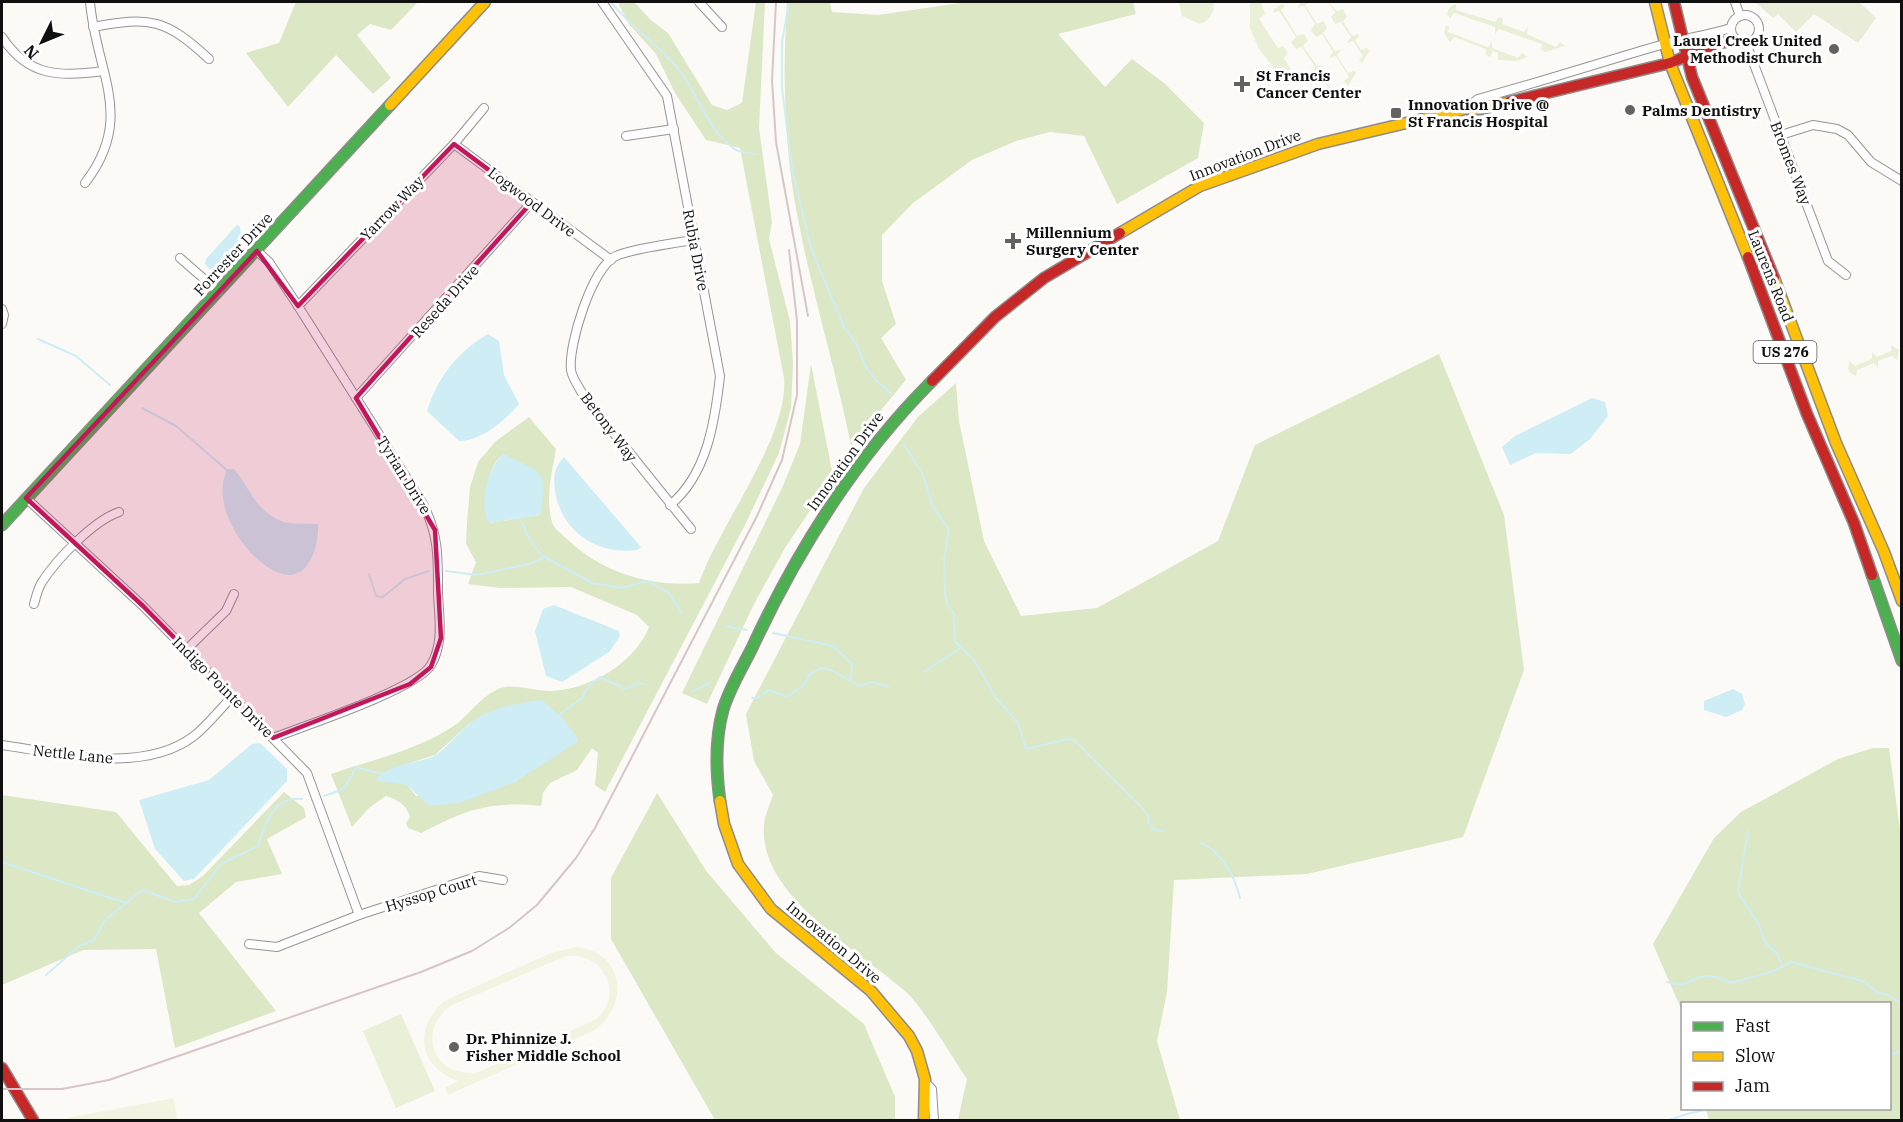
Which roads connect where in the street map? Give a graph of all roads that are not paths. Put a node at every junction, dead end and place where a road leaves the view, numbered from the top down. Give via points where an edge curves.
1 (90, 2) edge
2 (485, 2) edge
3 (602, 2) edge
4 (699, 2) edge
5 (1655, 2) edge
6 (1674, 2) edge
7 (1735, 2) edge
8 (1740, 16) junction
9 (93, 27) junction
10 (722, 27) dead end
11 (1731, 28) junction
12 (2, 37) edge
13 (1735, 40) junction
14 (1681, 41) junction
15 (1665, 43) junction
16 (1746, 43) junction
17 (1686, 57) junction
18 (208, 59) dead end
19 (1670, 63) junction
20 (104, 70) junction
21 (484, 108) dead end
22 (1465, 109) junction
23 (674, 129) junction
24 (1780, 135) junction
25 (626, 136) dead end
26 (453, 144) junction
27 (1902, 181) edge
28 (85, 183) dead end
29 (532, 202) junction
30 (694, 240) junction
31 (257, 251) junction
32 (180, 258) dead end
33 (611, 260) junction
34 (1771, 268) junction
35 (1755, 275) junction
36 (1846, 275) dead end
37 (219, 292) junction
38 (298, 306) junction
39 (2, 309) edge
40 (2, 324) edge
41 (356, 398) junction
42 (1844, 460) junction
43 (1828, 466) junction
44 (26, 498) junction
45 (670, 505) junction
46 (119, 512) dead end
47 (2, 525) edge
48 (691, 529) dead end
49 (76, 544) junction
50 (234, 594) dead end
51 (1902, 601) edge
52 (34, 604) dead end
53 (186, 650) junction
54 (1902, 661) edge
55 (232, 697) junction
56 (273, 738) junction
57 (2, 745) edge
58 (503, 880) dead end
59 (359, 915) junction
60 (249, 945) dead end
61 (2, 1068) edge
62 (926, 1083) junction
63 (33, 1120) edge
64 (924, 1120) edge
65 (934, 1120) edge

1 - 9 street
2 - 31 street, Forrester Drive
3 - 23 street, Rubia Drive via 667,96
4 - 10 street
5 - 15 street, Laurens Road / US 276
6 - 14 street, Laurens Road / US 276
7 - 8 street
8 - 11 street
8 - 16 street via 1751,16 1758,24 1756,38
9 - 18 street via 151,21 179,34
9 - 20 street
11 - 13 street
11 - 14 street, Innovation Drive
12 - 20 street via 22,60 44,71 66,75
13 - 16 street
13 - 17 street, Innovation Drive
14 - 15 street, Innovation Drive
14 - 17 street, Laurens Road / US 276
15 - 19 street, Laurens Road / US 276
15 - 22 street, Innovation Drive via 1478,99
16 - 24 street, Bromes Way
17 - 19 street, Innovation Drive
17 - 34 street, Laurens Road / US 276
19 - 22 street, Innovation Drive via 1481,109
19 - 35 street, Laurens Road / US 276
20 - 28 street via 112,107 110,135
21 - 26 street, Yarrow Way
22 - 62 street, Innovation Drive via 1318,144 1200,186 1044,278 995,317 897,416 814,529 723,709 717,781 724,824 738,864 771,909 871,991 909,1036
23 - 25 street
23 - 30 street, Rubia Drive
24 - 27 street via 1812,125 1837,129 1848,135 1871,162
24 - 36 street, Bromes Way via 1828,261
26 - 29 street, Logwood Drive
26 - 38 street, Yarrow Way
29 - 33 street, Logwood Drive
29 - 41 street, Reseda Drive
30 - 33 street
30 - 45 street, Rubia Drive via 720,376 715,422 705,452 684,494
31 - 37 street, Forrester Drive
31 - 38 street, Tyrian Drive via 269,262
32 - 37 street
33 - 45 street, Betony Way via 591,289 571,350 571,372 583,395
34 - 35 street
34 - 42 street, Laurens Road / US 276
35 - 43 street, Laurens Road / US 276
37 - 44 street, Forrester Drive
38 - 41 street, Tyrian Drive
39 - 40 street
41 - 56 street, Tyrian Drive via 423,504 435,530 441,638 430,667 410,684
42 - 43 street
42 - 51 street, Laurens Road / US 276
43 - 54 street, Laurens Road / US 276 via 1854,523
44 - 47 street, Forrester Drive
44 - 49 street, Indigo Pointe Drive
45 - 48 street, Betony Way
46 - 49 street via 104,518
49 - 52 street via 41,583
49 - 53 street, Indigo Pointe Drive
50 - 53 street via 226,610
53 - 55 street, Indigo Pointe Drive
55 - 56 street, Indigo Pointe Drive
55 - 57 street, Nettle Lane via 181,744 124,759
56 - 59 street, Indigo Pointe Drive via 311,781
58 - 59 street, Hyssop Court via 479,876
59 - 60 street, Hyssop Court via 277,947
61 - 63 street
62 - 64 street, Innovation Drive
62 - 65 street, Innovation Drive via 932,1089

